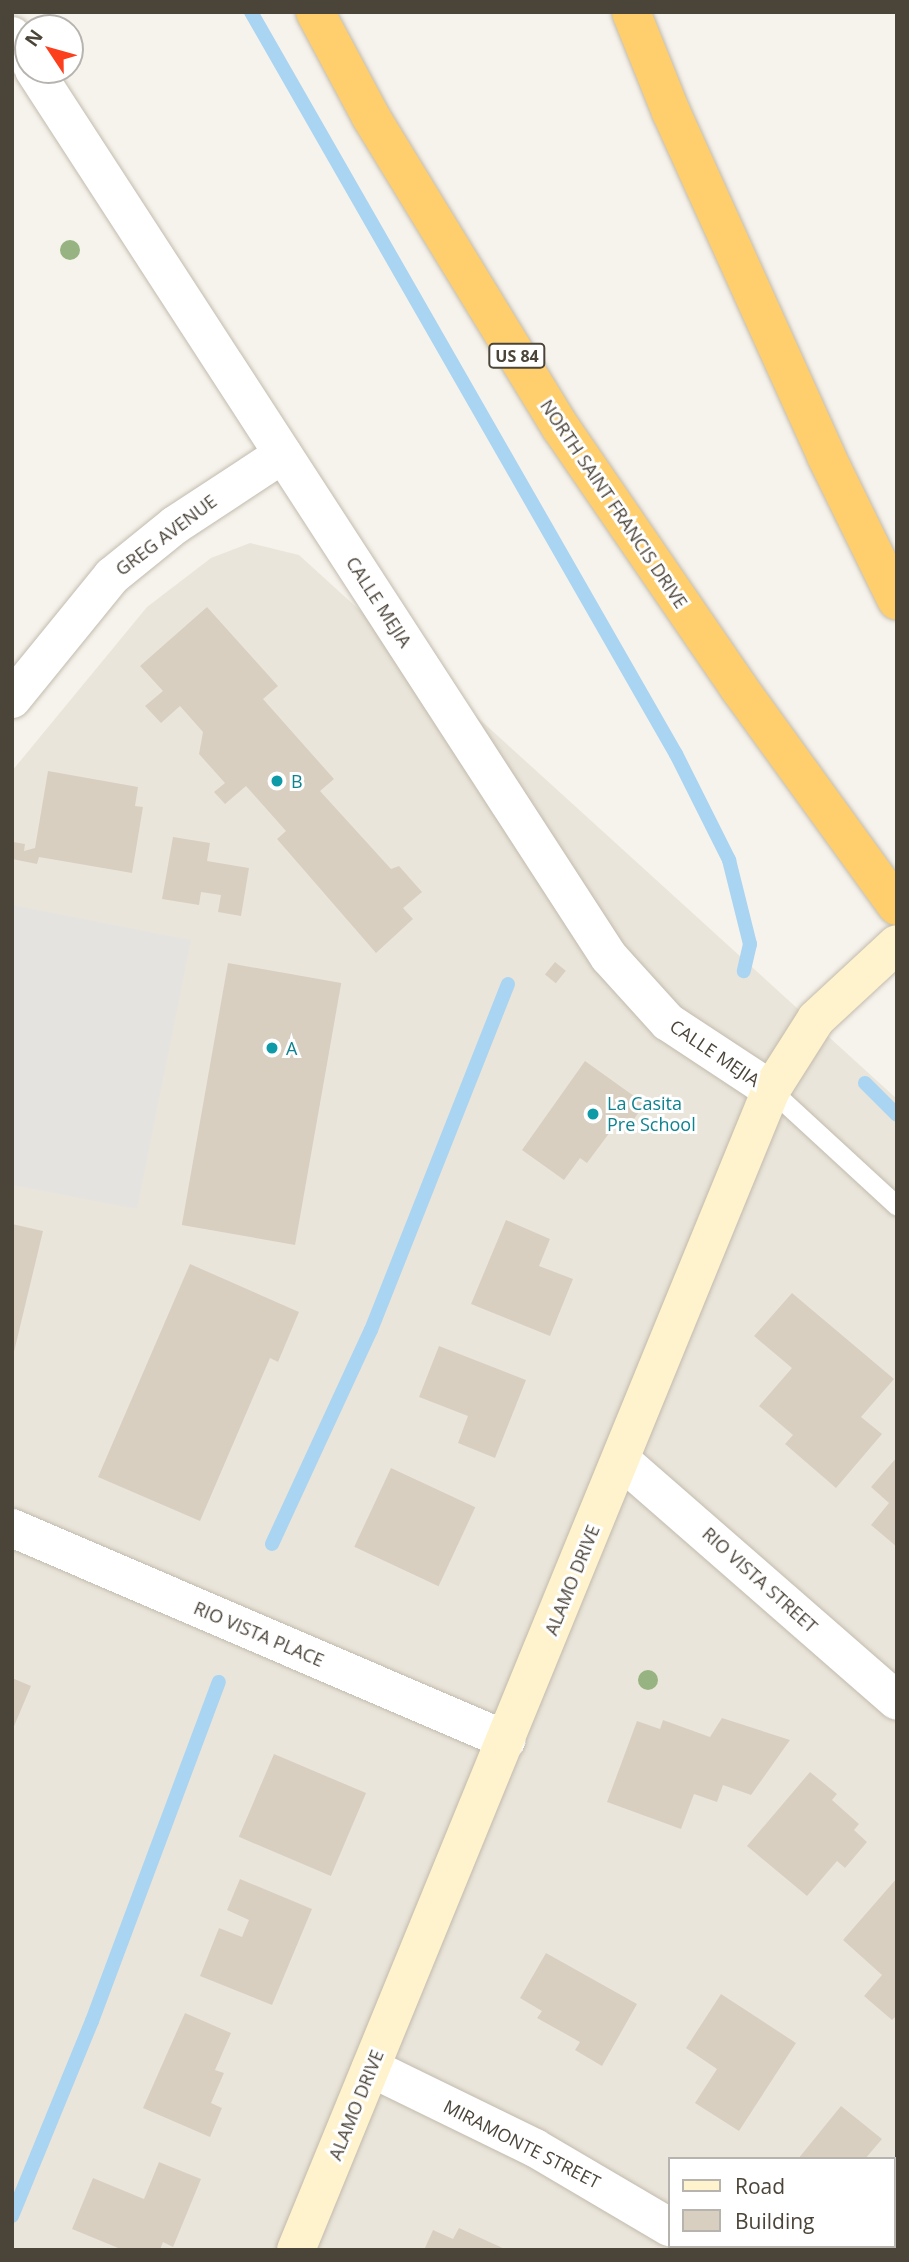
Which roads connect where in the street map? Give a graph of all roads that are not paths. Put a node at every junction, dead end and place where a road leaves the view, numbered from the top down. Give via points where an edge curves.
1 (315, 12) edge
2 (631, 12) edge
3 (43, 84) edge
4 (283, 454) junction
5 (897, 601) edge
6 (12, 699) edge
7 (897, 906) edge
8 (897, 944) edge
9 (771, 1090) junction
10 (897, 1206) edge
11 (621, 1460) junction
12 (12, 1528) edge
13 (897, 1701) edge
14 (506, 1740) junction
15 (371, 2067) junction
16 (668, 2226) edge
17 (296, 2250) edge

1 - 7 highway, NORTH SAINT FRANCIS DRIVE / US 84 via 371,117 561,428 739,688
2 - 5 highway via 803,405
3 - 4 street, CALLE MEJIA
4 - 6 street, GREG AVENUE via 175,525 112,576
4 - 9 street, CALLE MEJIA via 609,957 668,1022
8 - 9 street, ALAMO DRIVE via 816,1019
9 - 10 lane
9 - 11 street, ALAMO DRIVE
11 - 13 street, RIO VISTA STREET
11 - 14 street, ALAMO DRIVE
12 - 14 street, RIO VISTA PLACE
14 - 15 street, ALAMO DRIVE
15 - 16 street, MIRAMONTE STREET via 535,2148
15 - 17 street, ALAMO DRIVE

